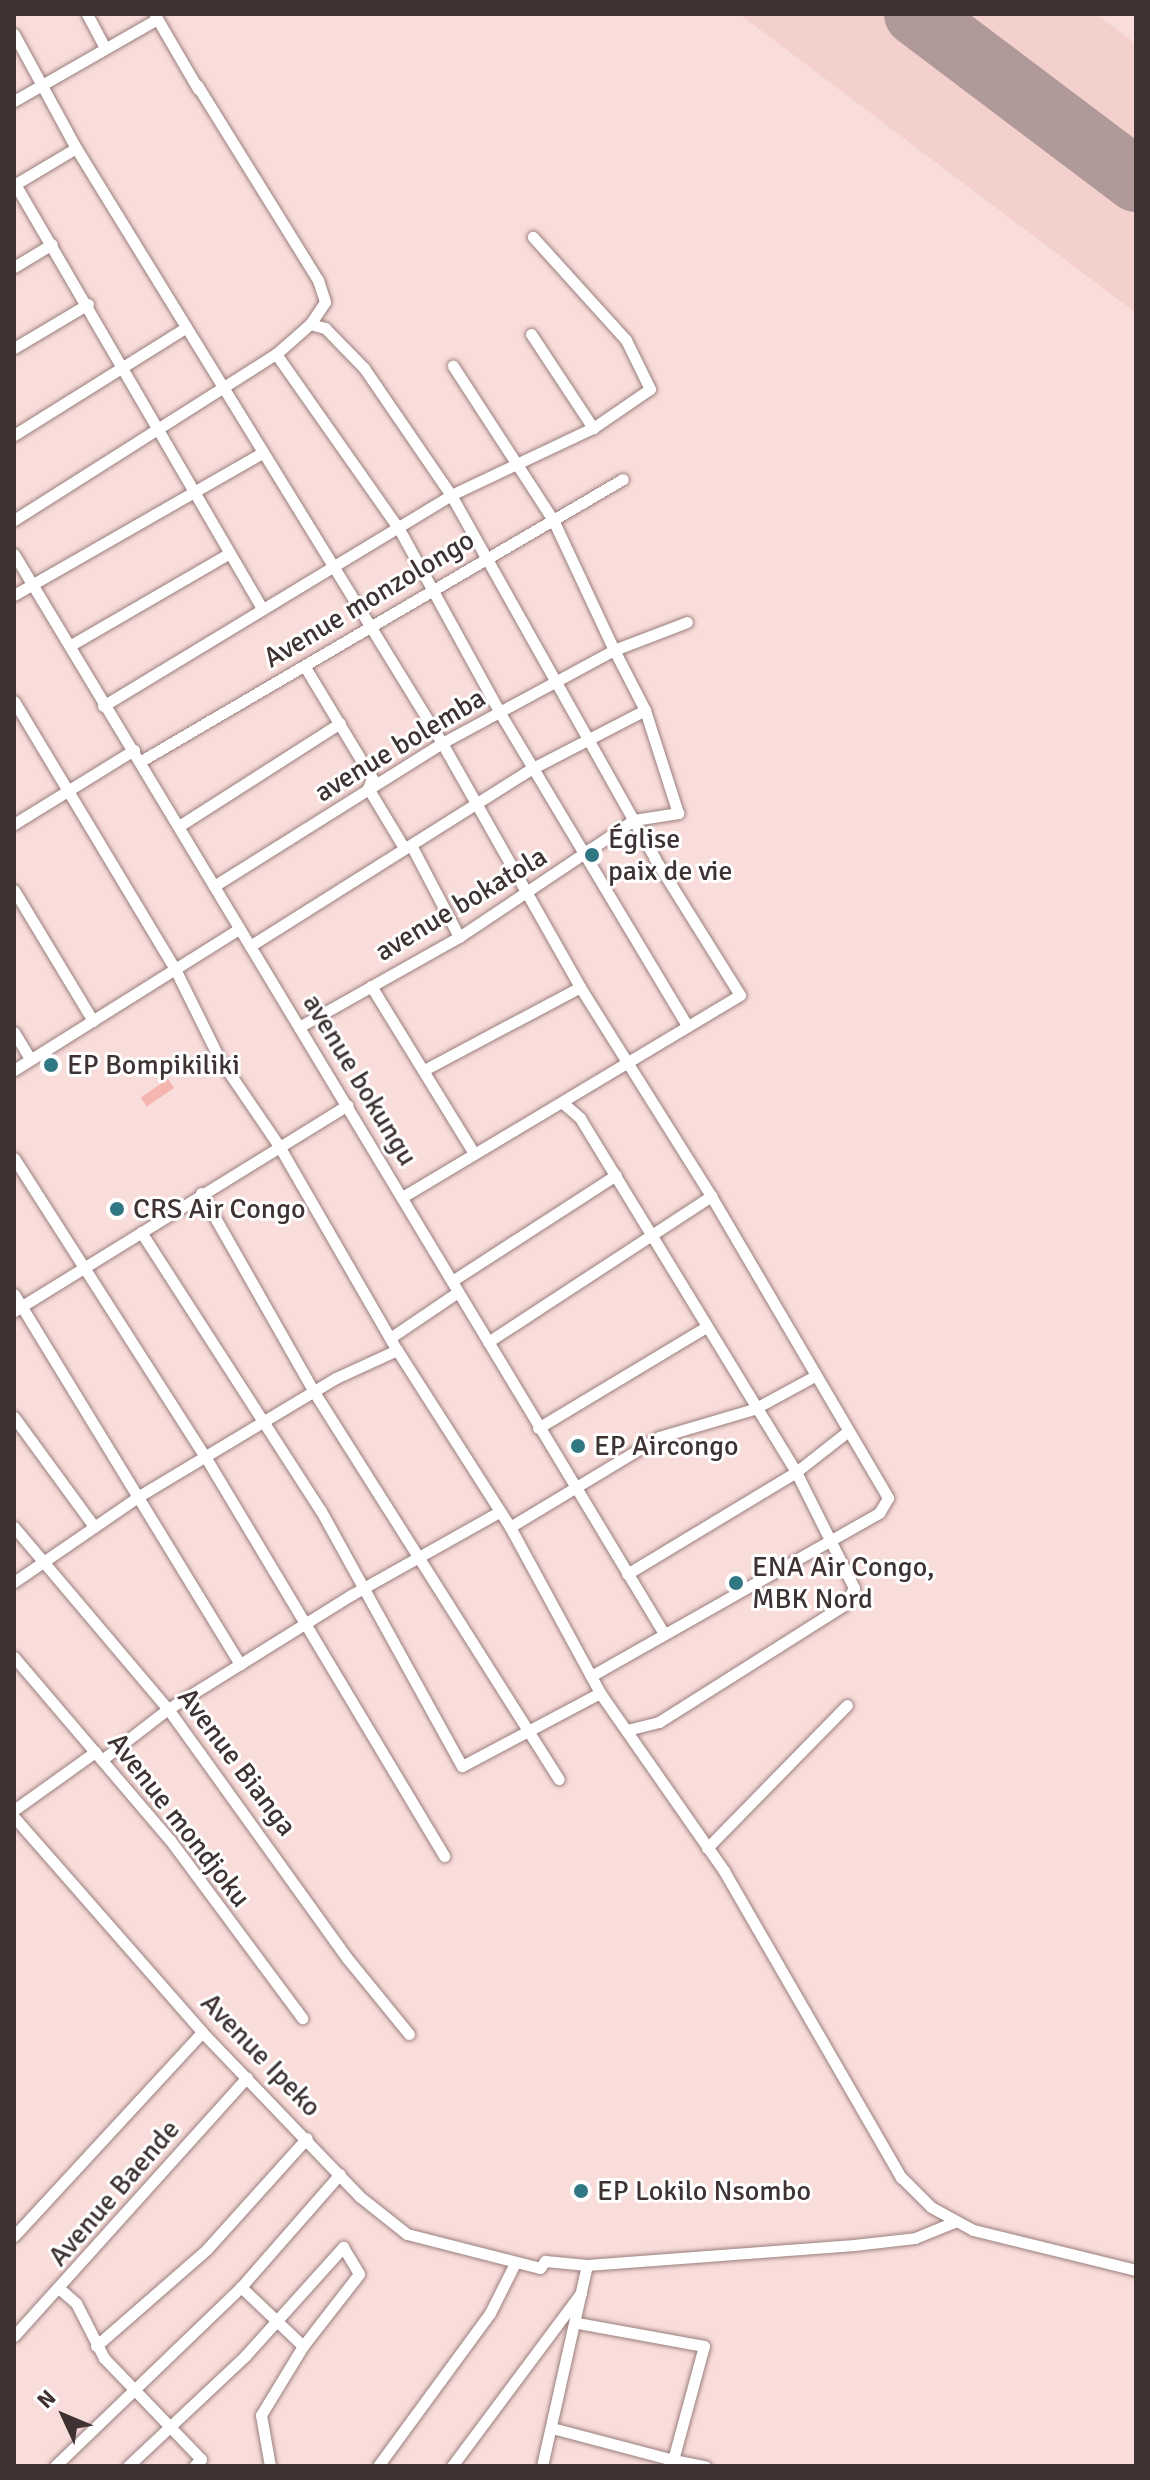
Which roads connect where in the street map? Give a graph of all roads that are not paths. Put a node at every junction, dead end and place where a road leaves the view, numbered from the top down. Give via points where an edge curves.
1 (87, 14) edge
2 (156, 16) edge
3 (14, 34) edge
4 (103, 44) junction
5 (197, 85) junction
6 (42, 86) junction
7 (202, 99) dead end
8 (14, 101) edge
9 (76, 148) junction
10 (14, 185) edge
11 (533, 237) dead end
12 (52, 244) junction
13 (14, 267) edge
14 (88, 304) junction
15 (310, 324) junction
16 (185, 328) junction
17 (531, 334) dead end
18 (14, 348) edge
19 (276, 354) junction
20 (124, 363) junction
21 (453, 366) dead end
22 (223, 386) junction
23 (593, 428) junction
24 (156, 432) junction
25 (14, 435) edge
26 (262, 453) junction
27 (517, 461) junction
28 (623, 479) dead end
29 (193, 493) junction
30 (451, 495) junction
31 (14, 520) edge
32 (553, 520) junction
33 (399, 529) junction
34 (14, 554) edge
35 (228, 554) junction
36 (486, 556) junction
37 (331, 567) junction
38 (34, 584) junction
39 (430, 592) junction
40 (14, 595) edge
41 (262, 609) junction
42 (687, 622) dead end
43 (370, 625) junction
44 (71, 645) junction
45 (614, 650) junction
46 (305, 667) junction
47 (555, 681) junction
48 (14, 701) edge
49 (103, 706) junction
50 (645, 710) junction
51 (500, 713) junction
52 (340, 723) junction
53 (587, 738) junction
54 (442, 743) junction
55 (134, 750) junction
56 (141, 761) junction
57 (533, 768) junction
58 (368, 788) junction
59 (69, 790) junction
60 (476, 802) junction
61 (634, 820) junction
62 (14, 824) edge
63 (179, 826) junction
64 (408, 847) junction
65 (587, 855) junction
66 (214, 886) junction
67 (14, 890) edge
68 (530, 891) junction
69 (239, 929) junction
70 (459, 937) junction
71 (250, 946) junction
72 (175, 969) junction
73 (371, 986) junction
74 (580, 987) junction
75 (93, 1021) junction
76 (687, 1026) junction
77 (299, 1027) junction
78 (14, 1032) edge
79 (30, 1059) junction
80 (626, 1065) junction
81 (426, 1069) junction
82 (14, 1070) edge
83 (563, 1103) junction
84 (348, 1105) junction
85 (279, 1146) junction
86 (472, 1150) junction
87 (14, 1158) edge
88 (616, 1175) junction
89 (201, 1193) junction
90 (711, 1196) junction
91 (402, 1197) junction
92 (141, 1232) junction
93 (651, 1236) junction
94 (84, 1264) junction
95 (455, 1287) junction
96 (14, 1294) edge
97 (18, 1309) edge
98 (706, 1327) junction
99 (390, 1338) junction
100 (488, 1342) junction
101 (397, 1350) junction
102 (813, 1377) junction
103 (314, 1392) junction
104 (754, 1409) junction
105 (14, 1417) edge
106 (260, 1425) junction
107 (538, 1428) junction
108 (847, 1432) junction
109 (206, 1458) junction
110 (796, 1472) junction
111 (574, 1489) junction
112 (136, 1498) junction
113 (499, 1512) junction
114 (93, 1525) junction
115 (14, 1527) edge
116 (510, 1527) junction
117 (830, 1537) junction
118 (423, 1557) junction
119 (42, 1561) junction
120 (627, 1574) junction
121 (14, 1582) edge
122 (364, 1589) junction
123 (303, 1626) junction
124 (663, 1632) junction
125 (14, 1657) edge
126 (240, 1664) junction
127 (591, 1676) junction
128 (600, 1693) junction
129 (847, 1705) dead end
130 (168, 1709) junction
131 (626, 1730) junction
132 (530, 1735) junction
133 (99, 1755) junction
134 (559, 1779) dead end
135 (14, 1810) edge
136 (14, 1817) edge
137 (707, 1848) junction
138 (444, 1856) dead end
139 (302, 2018) dead end
140 (202, 2032) junction
141 (409, 2034) dead end
142 (247, 2077) junction
143 (307, 2138) junction
144 (340, 2174) junction
145 (954, 2222) junction
146 (14, 2236) edge
147 (515, 2263) junction
148 (587, 2265) junction
149 (1136, 2270) edge
150 (241, 2287) junction
151 (61, 2290) junction
152 (581, 2293) junction
153 (275, 2320) junction
154 (577, 2323) junction
155 (14, 2336) edge
156 (96, 2346) junction
157 (303, 2346) junction
158 (132, 2392) junction
159 (168, 2427) junction
160 (552, 2428) junction
161 (672, 2463) edge
162 (55, 2466) edge
163 (128, 2466) edge
164 (194, 2466) edge
165 (270, 2466) edge
166 (378, 2466) edge
167 (452, 2466) edge
168 (542, 2466) edge
169 (705, 2466) edge

1 - 4 street
2 - 4 street
2 - 5 street
3 - 6 street
4 - 6 street
5 - 7 street
5 - 15 street via 318,280 325,302
6 - 8 street
6 - 9 street
9 - 10 street
9 - 16 street
10 - 12 street
11 - 23 street via 626,340 648,376 650,389
12 - 13 street
12 - 14 street
14 - 18 street
14 - 20 street
15 - 19 street
15 - 30 street via 341,339
16 - 20 street
16 - 22 street
17 - 23 street
19 - 22 street
19 - 33 street
20 - 24 street
20 - 25 street
21 - 27 street, avenue bokatola
22 - 24 street
22 - 26 street
23 - 27 street
24 - 29 street
24 - 31 street
26 - 29 street
26 - 37 street
27 - 30 street
27 - 32 street, avenue bokatola
28 - 32 street, Avenue monzolongo
29 - 35 street
29 - 38 street
30 - 33 street
30 - 36 street
32 - 36 street, Avenue monzolongo
32 - 45 street, avenue bokatola
33 - 37 street
33 - 39 street
34 - 38 street, avenue bokungu
35 - 41 street
35 - 44 street
36 - 39 street, Avenue monzolongo
36 - 47 street
37 - 41 street
37 - 43 street
38 - 40 street
38 - 44 street, avenue bokungu
39 - 43 street, Avenue monzolongo
39 - 51 street
41 - 49 street
42 - 45 street
43 - 46 street, Avenue monzolongo
43 - 54 street
44 - 49 street, avenue bokungu
45 - 47 street, avenue bolemba
45 - 50 street, avenue bokatola
46 - 52 street
46 - 56 street, Avenue monzolongo
47 - 51 street, avenue bolemba
47 - 53 street
48 - 59 street
49 - 55 street, avenue bokungu
50 - 53 street
50 - 61 street, avenue bokatola via 680,809
51 - 54 street, avenue bolemba
51 - 57 street
52 - 58 street via 372,778
52 - 63 street
53 - 57 street
53 - 61 street
54 - 58 street, avenue bolemba
54 - 60 street
55 - 56 street, avenue bokungu
55 - 59 street
56 - 63 street, avenue bokungu
57 - 60 street
57 - 65 street
58 - 64 street
58 - 66 street, avenue bolemba
59 - 62 street
59 - 72 street
60 - 64 street
60 - 68 street
61 - 65 street, avenue bokatola
61 - 76 street via 740,995
63 - 66 street, avenue bokungu
64 - 70 street
64 - 71 street
65 - 68 street, avenue bokatola
65 - 76 street
66 - 69 street, avenue bokungu
67 - 75 street
68 - 70 street, avenue bokatola
68 - 74 street
69 - 71 street, avenue bokungu
69 - 72 street
70 - 73 street, avenue bokatola
71 - 77 street, avenue bokungu
72 - 75 street
72 - 85 street via 219,1058
73 - 77 street, avenue bokatola
73 - 81 street
74 - 80 street
74 - 81 street
75 - 79 street
76 - 80 street
77 - 84 street, avenue bokungu
78 - 79 street
79 - 82 street
80 - 83 street
80 - 90 street
81 - 86 street
83 - 86 street
83 - 88 street
84 - 85 street
84 - 91 street, avenue bokungu
85 - 89 street
85 - 99 street
86 - 91 street
87 - 94 street
88 - 93 street
88 - 95 street
89 - 92 street
89 - 103 street
90 - 93 street
90 - 102 street
91 - 95 street, avenue bokungu
92 - 94 street
92 - 106 street
93 - 98 street
93 - 100 street
94 - 97 street
94 - 109 street
95 - 99 street
95 - 100 street, avenue bokungu
96 - 97 street
97 - 112 street
98 - 104 street
98 - 107 street
99 - 101 street
100 - 107 street, avenue bokungu
101 - 103 street
101 - 113 street
102 - 104 street
102 - 108 street
103 - 106 street
103 - 118 street
104 - 110 street
104 - 111 street via 659,1437
105 - 114 street
106 - 109 street
106 - 122 street via 321,1511
107 - 111 street, avenue bokungu
108 - 110 street
108 - 117 street via 888,1498 879,1513
109 - 112 street
109 - 123 street
110 - 117 street
110 - 120 street
111 - 116 street
111 - 120 street, avenue bokungu
112 - 114 street
112 - 126 street
113 - 116 street
113 - 118 street
114 - 119 street
115 - 119 street, Avenue Bianga
116 - 127 street
117 - 124 street
117 - 131 street via 854,1588 844,1605 659,1722
118 - 122 street
118 - 132 street
119 - 121 street
119 - 130 street, Avenue Bianga
120 - 124 street, avenue bokungu
122 - 123 street
122 - 132 street via 462,1766
123 - 126 street
123 - 138 street
124 - 127 street
125 - 133 street, Avenue mondjoku
126 - 130 street
127 - 128 street
128 - 131 street
128 - 132 street
129 - 137 street
130 - 133 street
130 - 141 street, Avenue Bianga via 347,1958
131 - 137 street
132 - 134 street
133 - 135 street
133 - 139 street, Avenue mondjoku
136 - 140 street, Avenue Ipeko
137 - 145 street via 901,2177
140 - 142 street, Avenue Ipeko
140 - 146 street
142 - 143 street, Avenue Ipeko
142 - 151 street, Avenue Baende
143 - 144 street, Avenue Ipeko
143 - 156 street via 207,2249
144 - 147 street, Avenue Ipeko via 401,2232
144 - 150 street
145 - 148 street, Avenue Ipeko via 903,2240
145 - 149 street
147 - 148 street, Avenue Ipeko
147 - 166 street via 490,2313
148 - 152 street
150 - 153 street
150 - 158 street
151 - 155 street, Avenue Baende
151 - 156 street via 76,2303
152 - 154 street
152 - 167 street
153 - 157 street
153 - 157 street via 343,2247 359,2274
153 - 159 street
154 - 160 street
154 - 161 street via 704,2346
156 - 158 street
157 - 165 street via 261,2415
158 - 159 street
158 - 162 street
159 - 163 street
159 - 164 street via 201,2459
160 - 161 street
160 - 168 street
161 - 169 street

